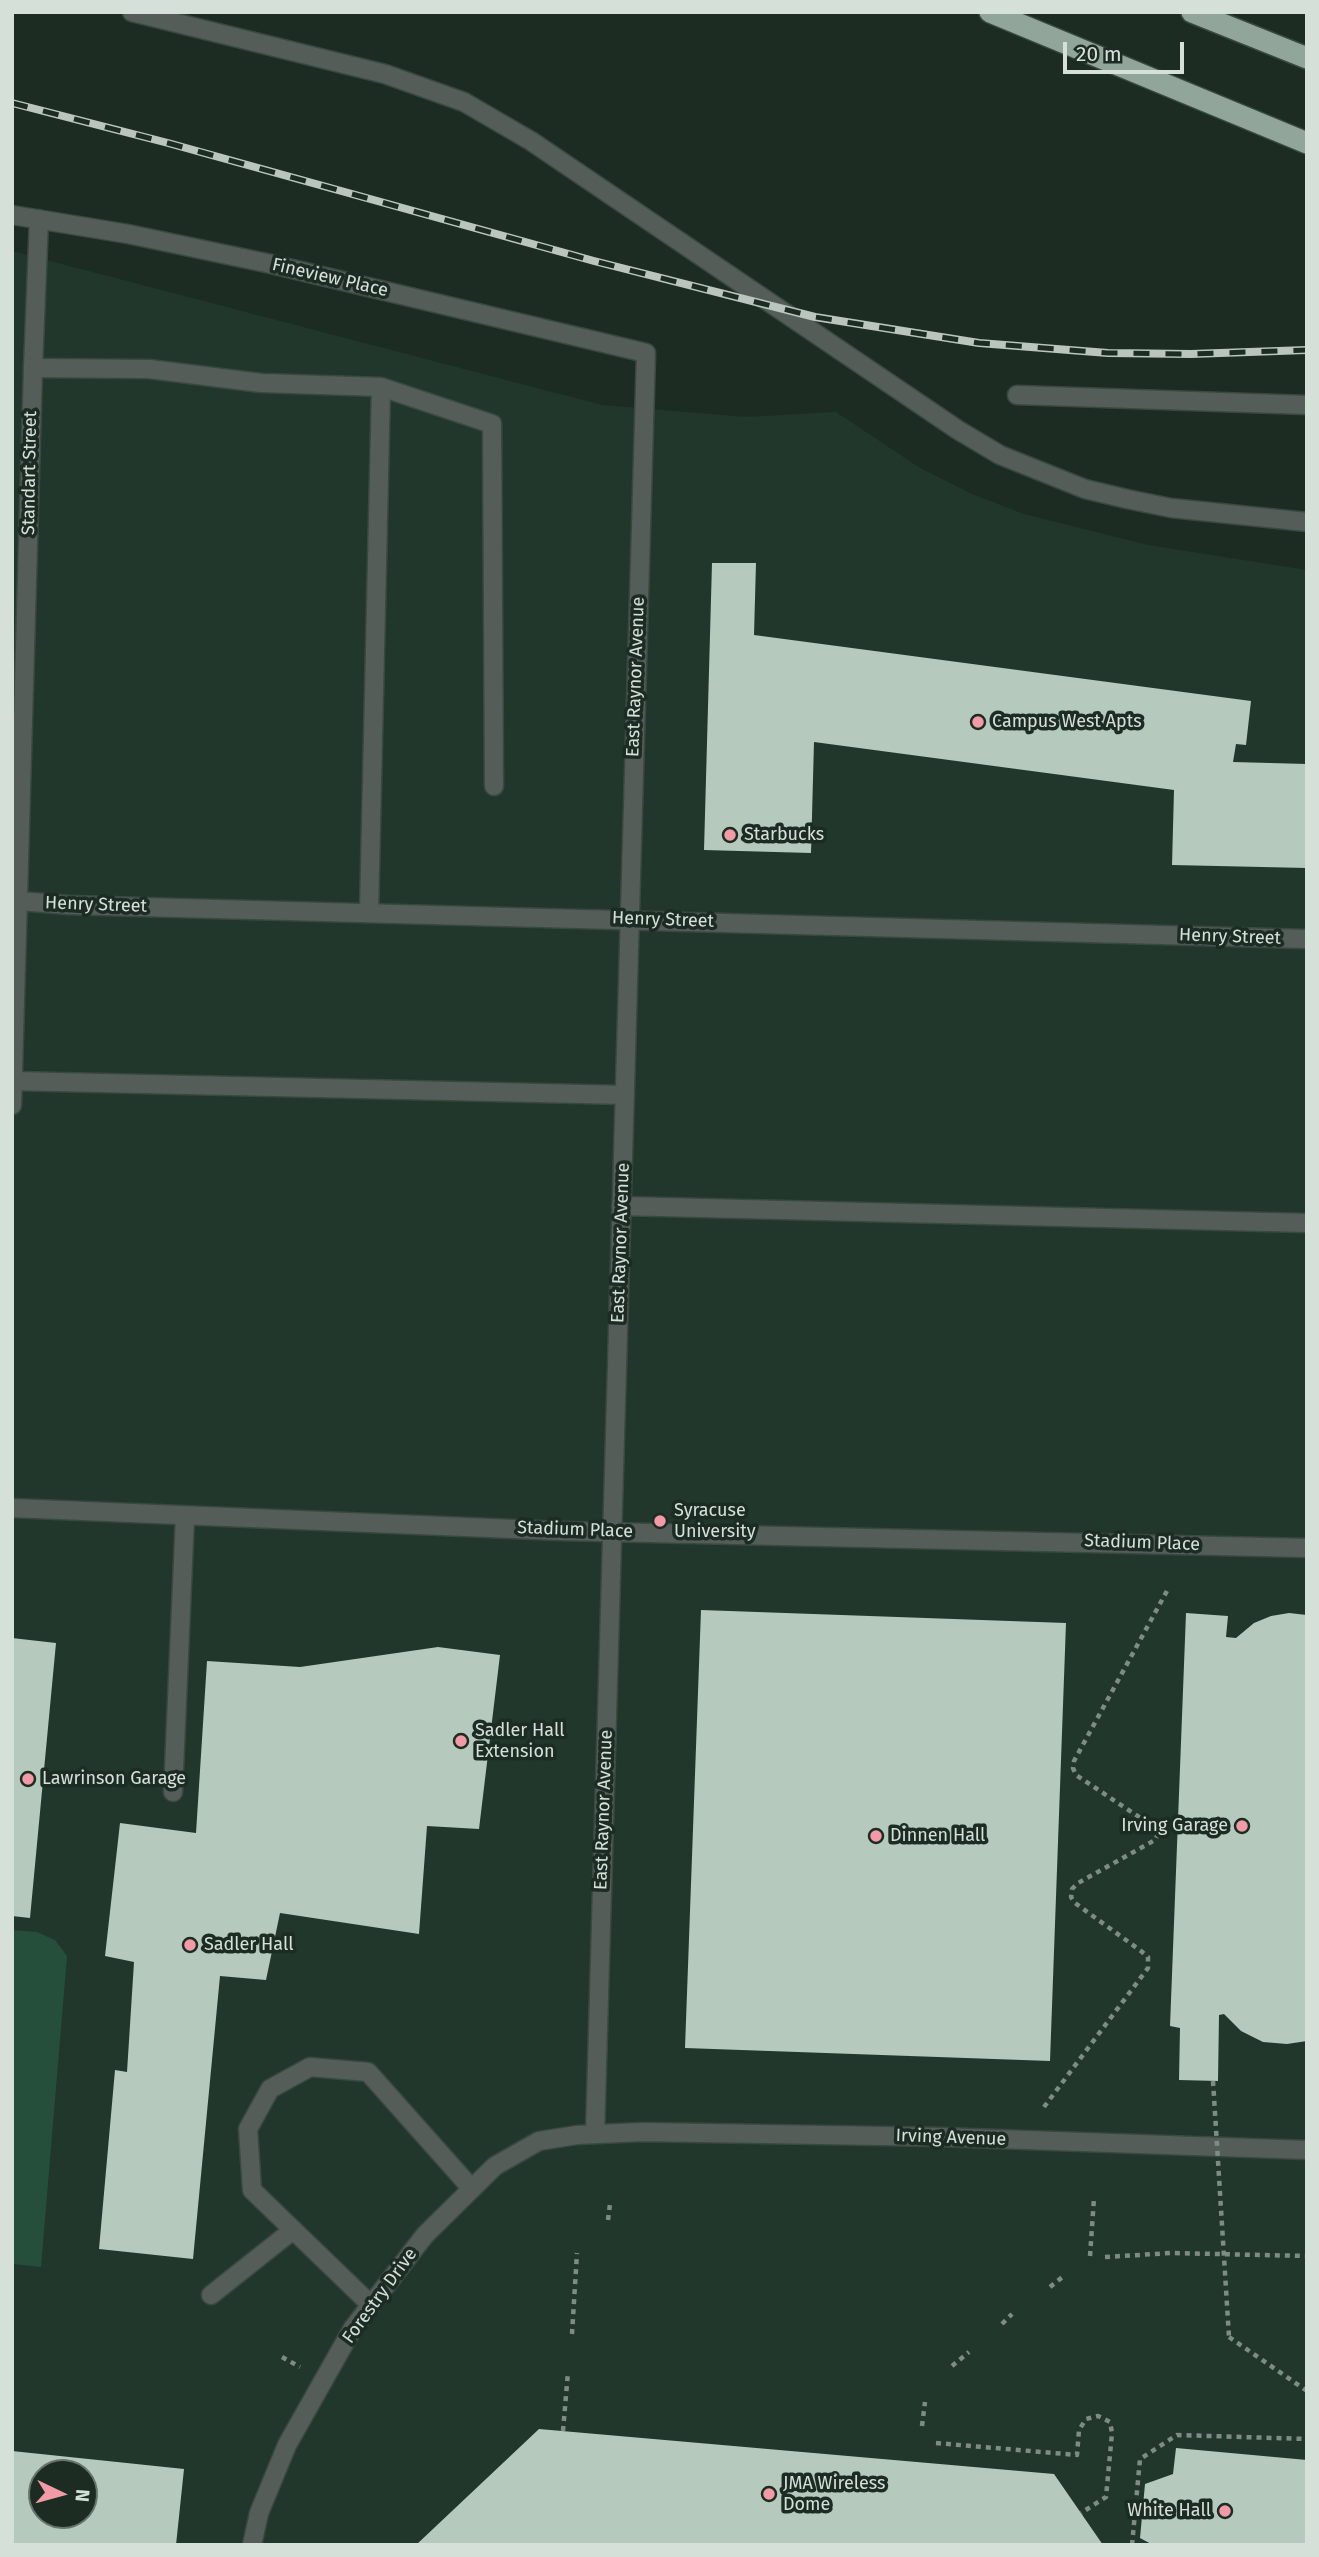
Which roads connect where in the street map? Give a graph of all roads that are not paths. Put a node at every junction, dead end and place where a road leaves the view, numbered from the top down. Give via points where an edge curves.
1 (132, 12) edge
2 (990, 12) edge
3 (1192, 12) edge
4 (1307, 58) edge
5 (1307, 143) edge
6 (12, 215) edge
7 (39, 219) junction
8 (646, 353) joint
9 (33, 368) junction
10 (381, 387) junction
11 (1017, 395) dead end
12 (1307, 405) edge
13 (1307, 522) edge
14 (494, 786) dead end
15 (19, 901) junction
16 (369, 913) junction
17 (630, 919) junction
18 (1307, 939) edge
19 (13, 1081) edge
20 (625, 1095) junction
21 (12, 1105) edge
22 (621, 1206) junction
23 (1307, 1223) edge
24 (12, 1508) edge
25 (185, 1516) junction
26 (612, 1532) junction
27 (1307, 1548) edge
28 (173, 1792) dead end
29 (595, 2134) junction
30 (1307, 2150) edge
31 (472, 2189) junction
32 (293, 2230) junction
33 (212, 2295) dead end
34 (371, 2305) junction
35 (252, 2545) edge

1 - 13 street via 385,74 474,108 531,141 958,430 1011,460 1084,489 1127,499
2 - 5 highway
3 - 4 highway
6 - 7 street, Fineview Place
7 - 8 street, Fineview Place via 271,264
7 - 9 street, Standart Street
8 - 17 street, East Raynor Avenue
9 - 10 street via 149,369 261,383
9 - 15 street, Standart Street
10 - 14 street via 492,424
10 - 16 street
11 - 12 street
15 - 16 street, Henry Street
15 - 19 street, Standart Street
16 - 17 street, Henry Street
17 - 18 street, Henry Street
17 - 20 street, East Raynor Avenue
19 - 20 street
19 - 21 street, Standart Street
20 - 22 street, East Raynor Avenue
22 - 23 street
22 - 26 street, East Raynor Avenue
24 - 25 street, Stadium Place
25 - 26 street, Stadium Place
25 - 28 street
26 - 27 street, Stadium Place
26 - 29 street, East Raynor Avenue
29 - 30 street, Irving Avenue via 942,2137
29 - 31 street, Forestry Drive via 530,2145 495,2166
31 - 32 street via 368,2072 310,2067 270,2090 247,2129 251,2190
31 - 34 street, Forestry Drive via 425,2235
32 - 33 street
32 - 34 street
34 - 35 street, Forestry Drive via 353,2328 287,2445 259,2513

